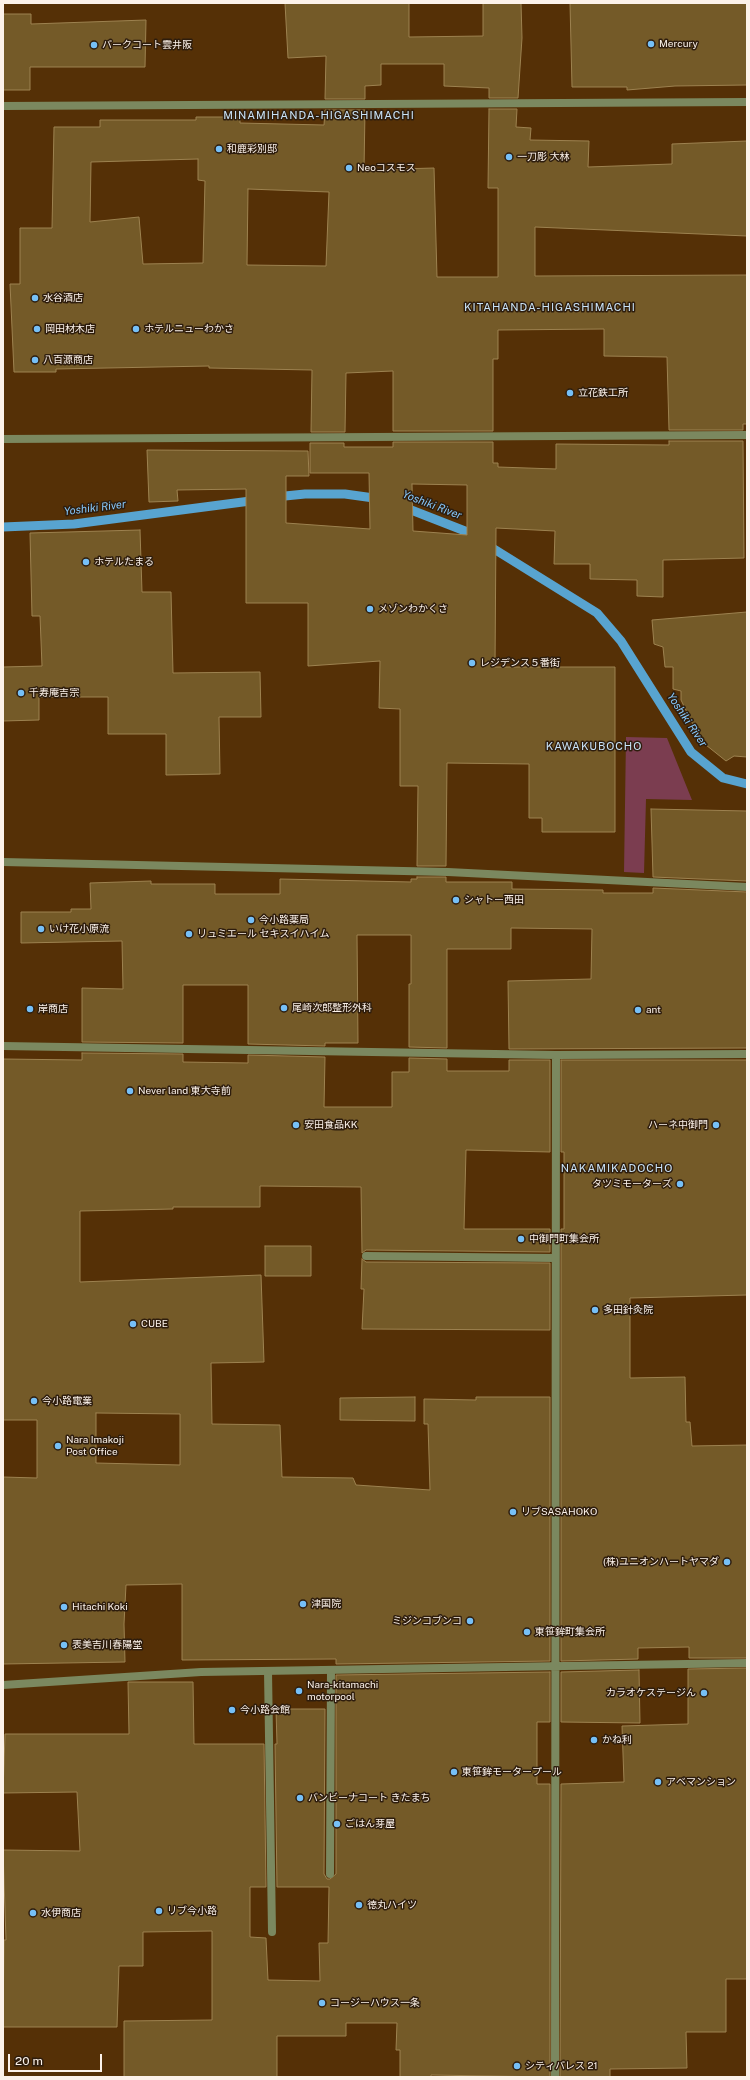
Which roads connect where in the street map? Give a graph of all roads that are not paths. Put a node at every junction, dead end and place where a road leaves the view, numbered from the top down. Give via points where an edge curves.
1 (747, 102) edge
2 (3, 106) edge
3 (747, 435) edge
4 (3, 439) edge
5 (3, 862) edge
6 (747, 887) edge
7 (3, 1046) edge
8 (747, 1054) edge
9 (556, 1055) junction
10 (366, 1256) dead end
11 (555, 1258) junction
12 (747, 1663) edge
13 (554, 1666) junction
14 (331, 1670) junction
15 (268, 1671) junction
16 (3, 1685) edge
17 (330, 1874) dead end
18 (272, 1932) dead end
19 (555, 2077) edge

1 - 2 street
3 - 4 street
5 - 6 street via 448,872
7 - 9 street
8 - 9 street
9 - 11 street
10 - 11 street
11 - 13 street
12 - 13 street
13 - 14 street
13 - 19 street
14 - 15 street
14 - 17 street
15 - 16 street via 201,1672
15 - 18 street

